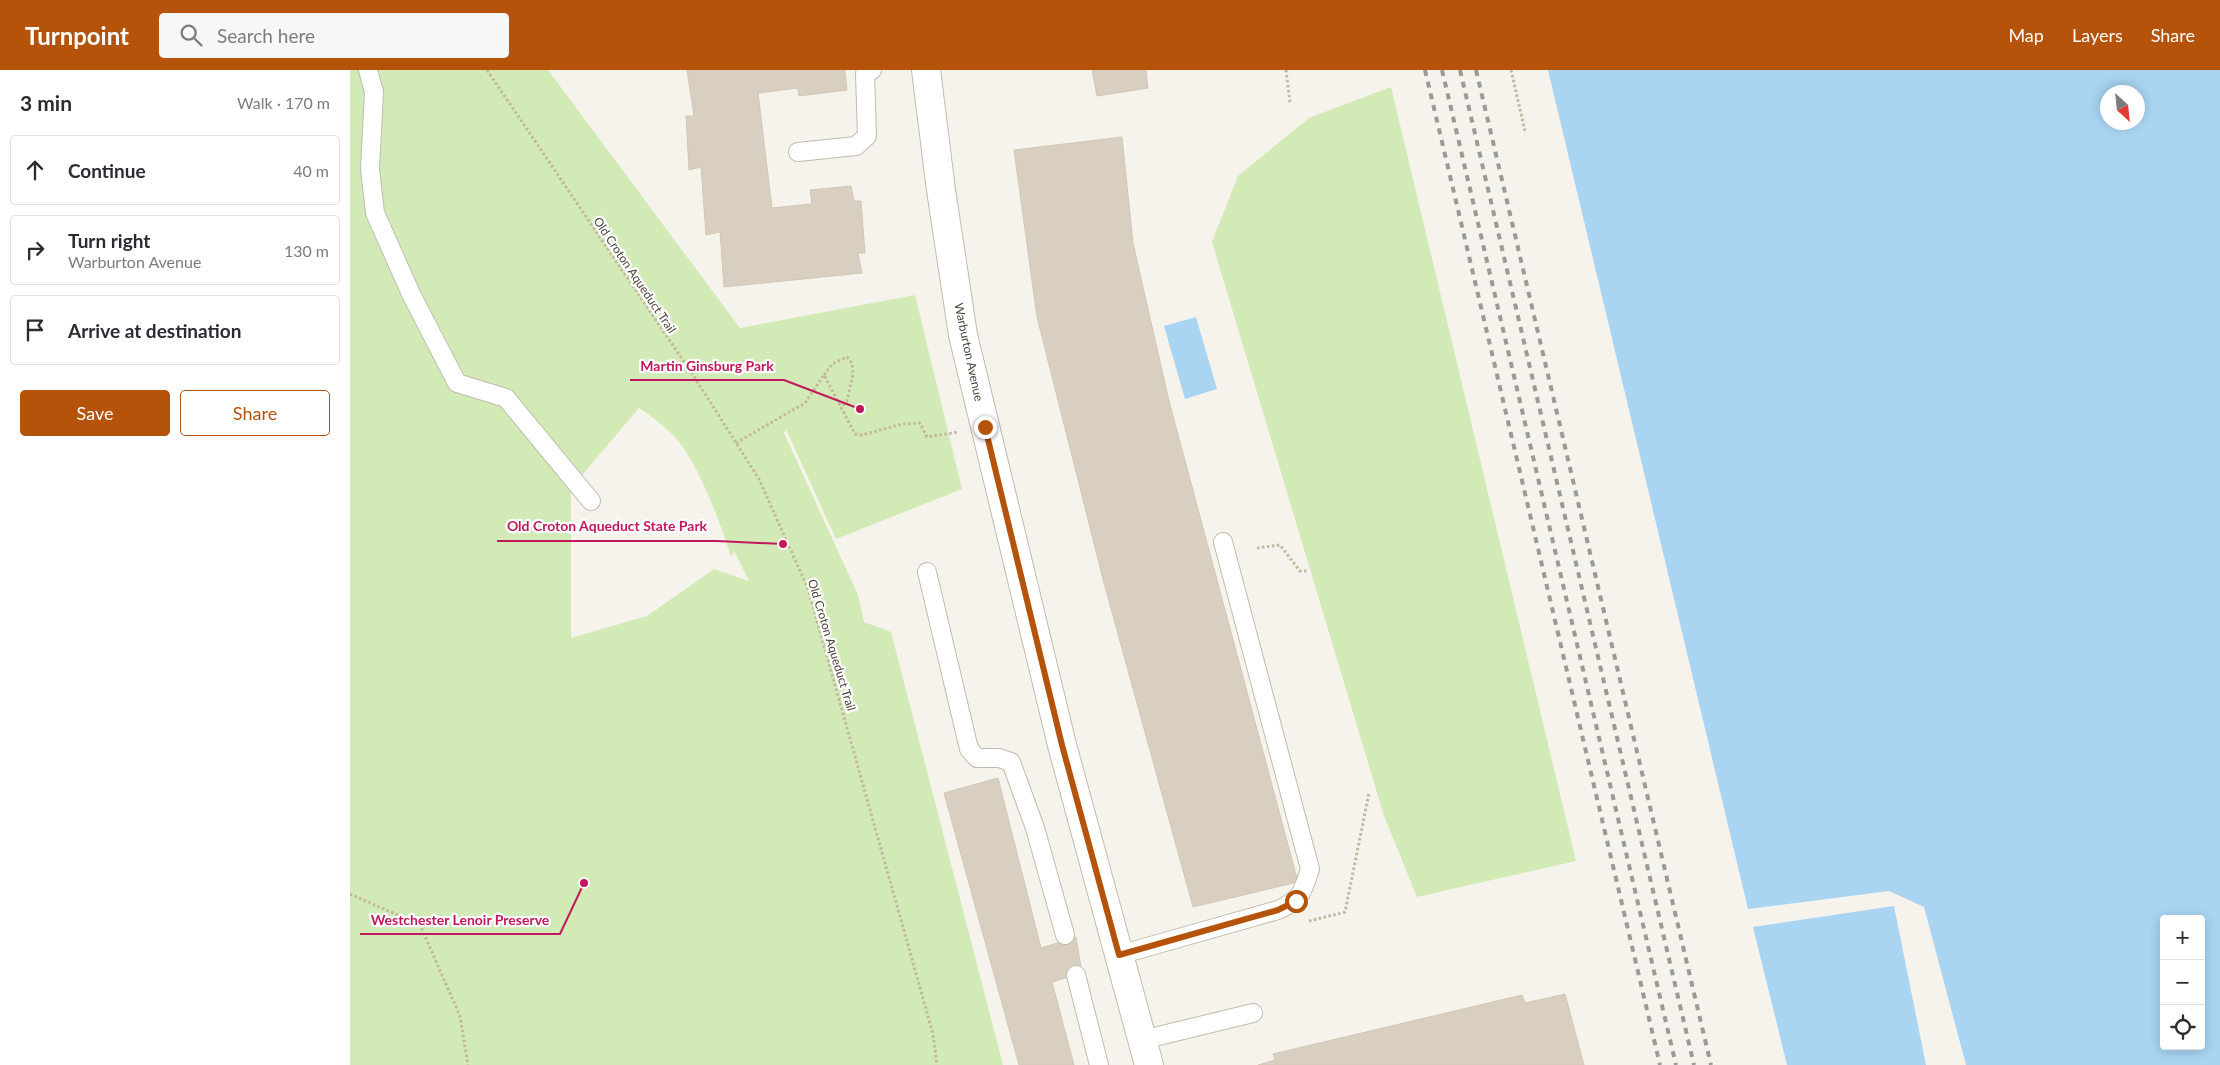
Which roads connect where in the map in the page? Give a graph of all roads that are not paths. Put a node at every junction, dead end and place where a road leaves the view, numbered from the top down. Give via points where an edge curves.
1 (368, 70) edge
2 (872, 70) edge
3 (926, 70) edge
4 (798, 152) dead end
5 (591, 501) dead end
6 (1223, 542) dead end
7 (927, 572) dead end
8 (1065, 935) dead end
9 (1119, 955) junction
10 (1076, 975) dead end
11 (1253, 1013) dead end
12 (1146, 1052) edge
13 (1099, 1065) edge

1 - 5 lane via 374,92 370,169 374,213 457,383 506,398
2 - 4 lane via 865,74 866,136 856,146
3 - 9 street, Warburton Avenue via 940,190 963,335 1062,745
6 - 9 lane via 1310,869 1296,901 1278,910
7 - 8 lane via 969,749 977,758 999,758 1011,762 1035,828
9 - 12 street, Warburton Avenue
10 - 13 lane
11 - 12 lane

